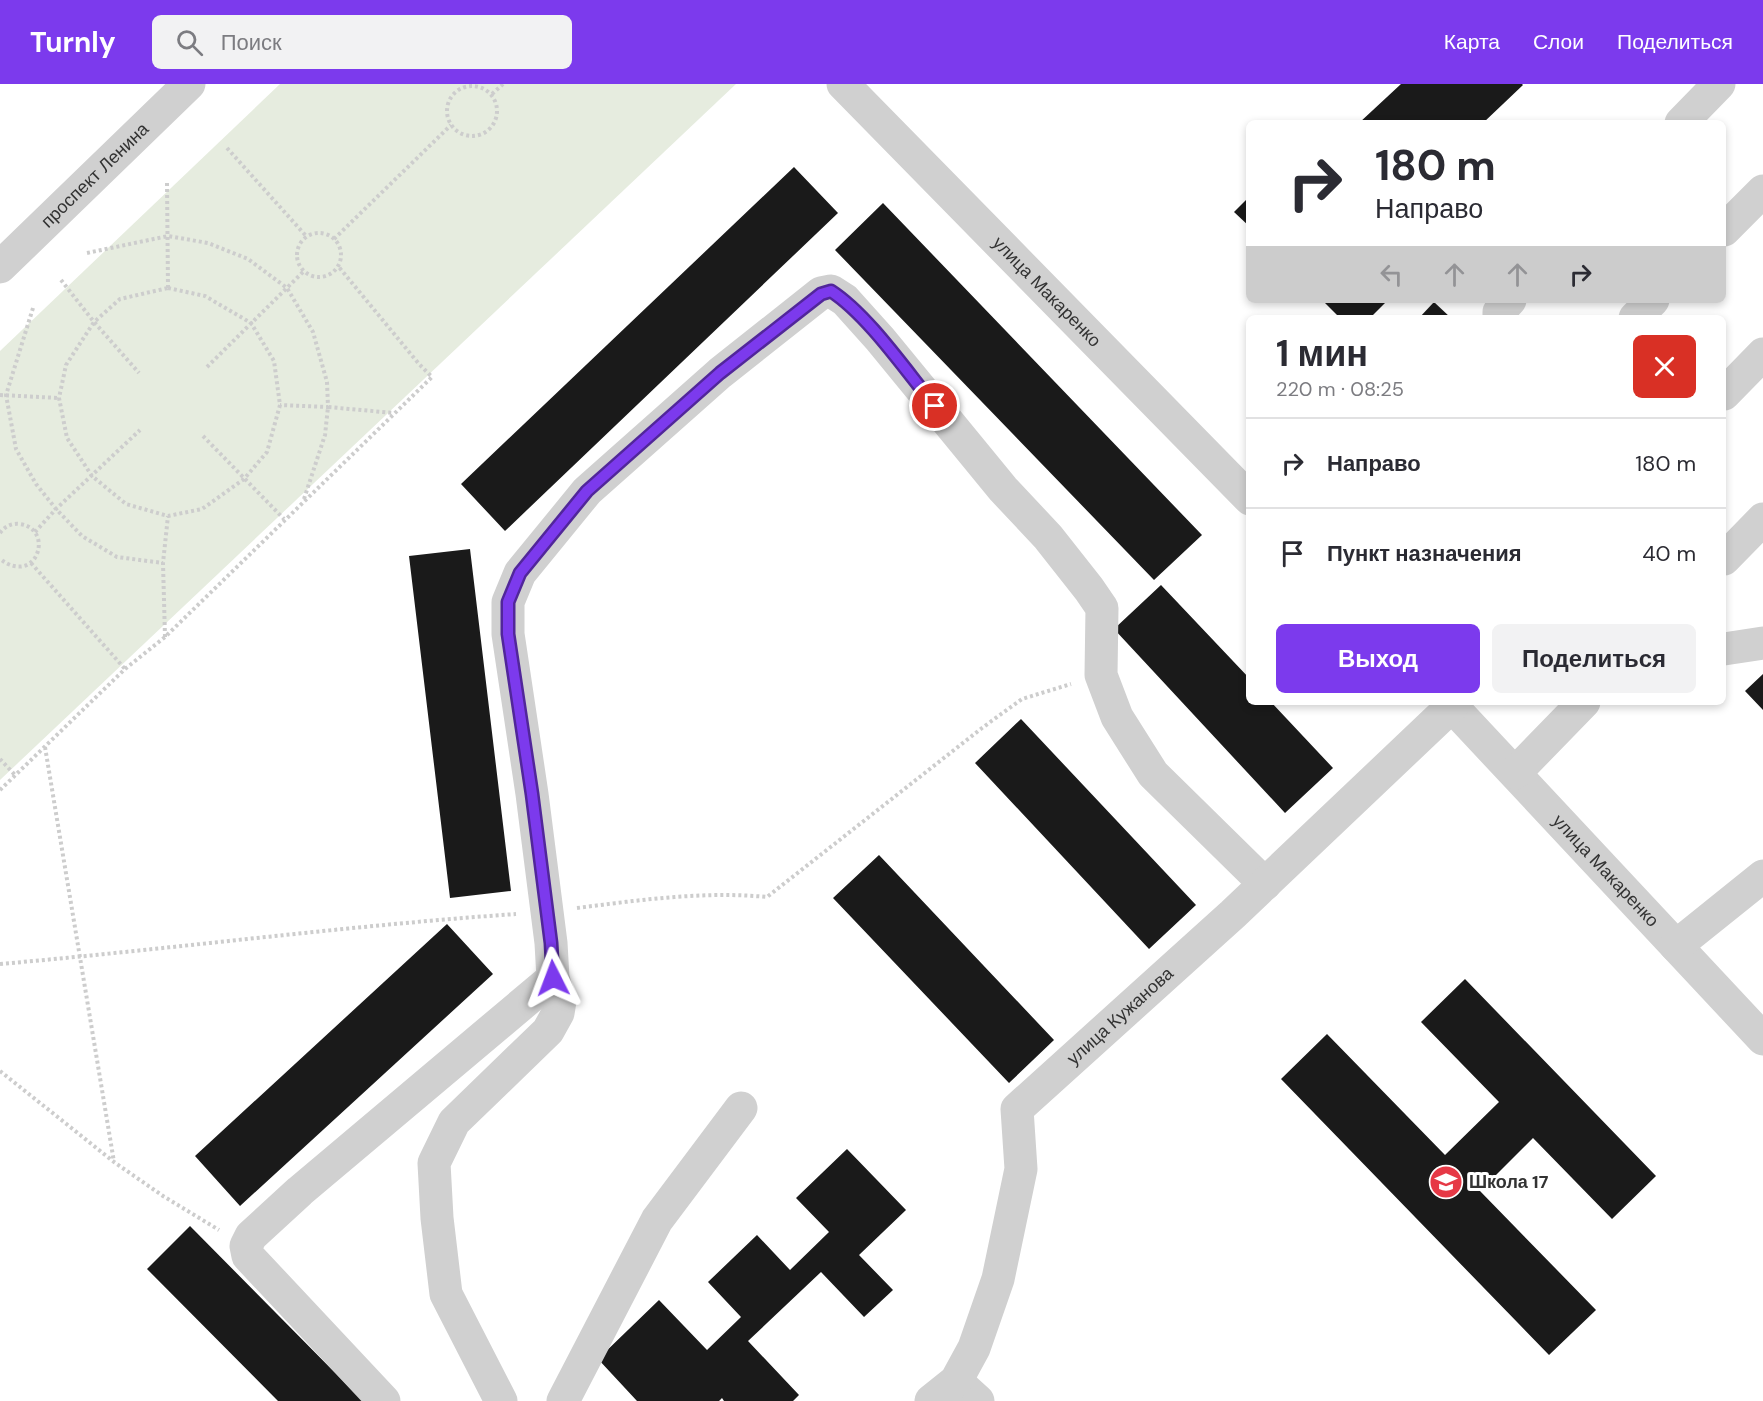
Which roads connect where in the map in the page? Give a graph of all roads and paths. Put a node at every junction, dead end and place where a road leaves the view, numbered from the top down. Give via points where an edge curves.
1 (189, 84) edge
2 (503, 84) edge
3 (843, 84) edge
4 (1719, 84) edge
5 (492, 94) junction
6 (1684, 120) edge
7 (451, 125) junction
8 (227, 148) dead end
9 (167, 183) dead end
10 (1763, 191) edge
11 (1726, 228) edge
12 (168, 236) junction
13 (307, 237) junction
14 (334, 239) junction
15 (87, 253) dead end
16 (338, 266) junction
17 (0, 267) edge
18 (304, 271) junction
19 (61, 280) dead end
20 (168, 288) junction
21 (287, 288) junction
22 (1507, 303) edge
23 (1650, 303) edge
24 (33, 308) dead end
25 (1498, 315) edge
26 (1638, 315) edge
27 (94, 322) junction
28 (251, 323) junction
29 (1763, 354) edge
30 (207, 367) dead end
31 (139, 373) dead end
32 (1726, 392) edge
33 (0, 395) edge
34 (6, 395) junction
35 (59, 398) junction
36 (279, 405) junction
37 (328, 407) junction
38 (394, 413) junction
39 (140, 430) dead end
40 (203, 436) dead end
41 (92, 476) junction
42 (244, 479) junction
43 (1246, 495) edge
44 (56, 509) junction
45 (168, 516) junction
46 (284, 519) junction
47 (1763, 519) edge
48 (2, 526) edge
49 (35, 532) junction
50 (0, 533) edge
51 (1726, 557) edge
52 (0, 559) edge
53 (31, 563) junction
54 (163, 563) junction
55 (165, 637) junction
56 (1763, 643) edge
57 (1726, 649) edge
58 (125, 669) junction
59 (1101, 675) junction
60 (1449, 705) edge
61 (1451, 705) edge
62 (1581, 705) edge
63 (45, 747) junction
64 (0, 759) edge
65 (1515, 773) junction
66 (15, 775) junction
67 (0, 790) edge
68 (1763, 876) edge
69 (1265, 884) junction
70 (547, 912) junction
71 (1676, 945) junction
72 (79, 957) junction
73 (0, 963) edge
74 (553, 978) junction
75 (1763, 1039) edge
76 (0, 1071) edge
77 (741, 1108) dead end
78 (114, 1162) junction
79 (246, 1246) junction
80 (967, 1391) edge
81 (384, 1401) edge
82 (501, 1401) edge
83 (563, 1401) edge
84 (931, 1401) edge

1 - 17 street, проспект Ленина
2 - 5 path
3 - 43 street, улица Макаренко
4 - 6 street
5 - 7 path via 474,86 454,94 448,104
5 - 7 path via 497,108 490,129 470,136
7 - 14 path
8 - 13 path
9 - 12 path
10 - 11 street
12 - 15 path
12 - 20 path
12 - 21 path via 208,243 248,259
13 - 14 path via 316,233
13 - 18 path via 297,253
14 - 16 path via 340,247
16 - 18 path via 322,277
16 - 38 path via 432,377
18 - 21 path
19 - 27 path
20 - 27 path via 120,299
20 - 28 path via 205,296
21 - 28 path
21 - 37 path via 313,332 327,382
22 - 25 street
23 - 26 street
24 - 34 path
27 - 31 path
27 - 35 path via 66,365
28 - 30 path
28 - 36 path via 274,361
29 - 32 street
33 - 34 path
34 - 35 path
34 - 44 path via 16,449
35 - 41 path via 67,438
36 - 37 path
36 - 42 path via 267,452
37 - 38 path
37 - 46 path via 325,435 303,500
38 - 46 path
39 - 41 path
40 - 42 path
41 - 44 path
41 - 45 path via 126,504
42 - 45 path via 202,509
42 - 46 path
44 - 49 path
44 - 54 path via 82,536 117,557
45 - 54 path
46 - 55 path
47 - 51 street
48 - 49 path via 26,525
48 - 50 path
49 - 53 path via 38,554
52 - 53 path via 9,566
53 - 58 path
54 - 55 path
55 - 58 path
56 - 57 street
58 - 63 path
59 - 69 street via 1117,717 1153,774
59 - 70 path via 1022,699 767,897 662,897
59 - 70 street via 1102,608 1089,589 880,339 844,300 831,291 821,294 720,373 587,491 520,573 508,602 508,634
60 - 69 street, улица Кужанова
61 - 65 street, улица Макаренко
62 - 65 street
63 - 66 path
63 - 72 path
64 - 66 path
65 - 71 street, улица Макаренко
66 - 67 path
68 - 71 street
69 - 80 street, улица Кужанова via 1017,1109 1021,1169 998,1280 974,1348
70 - 72 path via 419,920
70 - 74 street
71 - 75 street, улица Макаренко
72 - 73 path
72 - 78 path
74 - 79 street via 300,1191 251,1236
74 - 82 street via 560,1001 548,1031 454,1122 434,1163 446,1294
76 - 78 path
77 - 83 street via 657,1220
78 - 79 path via 163,1197
79 - 81 street via 248,1256
80 - 84 street, улица Кужанова

